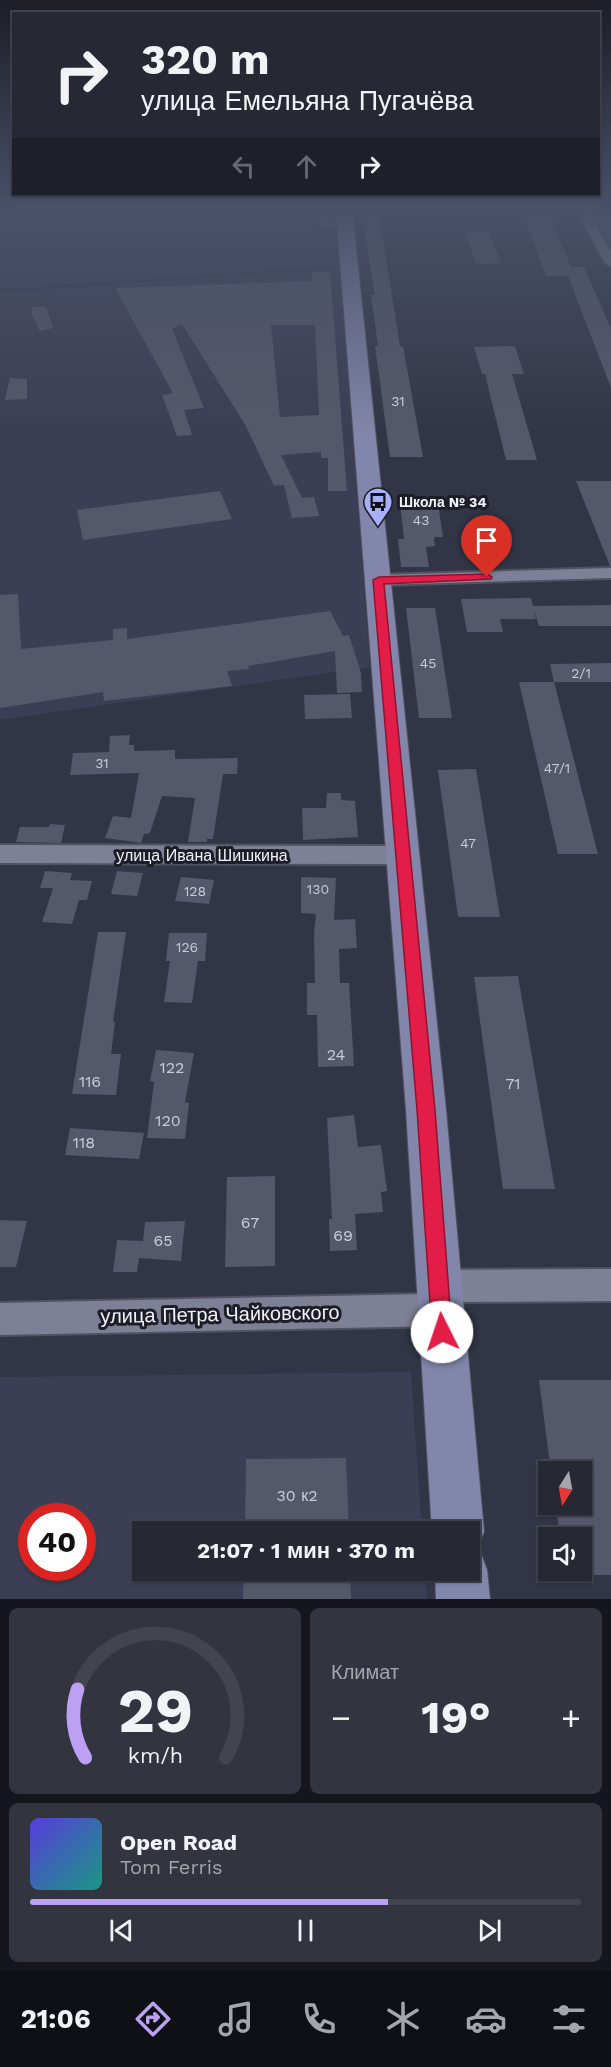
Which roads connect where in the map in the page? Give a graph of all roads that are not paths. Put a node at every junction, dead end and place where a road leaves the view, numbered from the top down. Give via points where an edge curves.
1 (351, 284) edge
2 (611, 573) edge
3 (379, 580) junction
4 (0, 854) edge
5 (403, 855) junction
6 (611, 1285) edge
7 (439, 1298) junction
8 (0, 1319) edge
9 (457, 1521) edge
10 (462, 1581) edge
11 (463, 1599) edge

1 - 3 street
2 - 3 street
3 - 5 street
4 - 5 street, улица Ивана Шишкина
5 - 7 street
6 - 7 street, улица Петра Чайковского
7 - 8 street, улица Петра Чайковского
7 - 9 street
10 - 11 street

